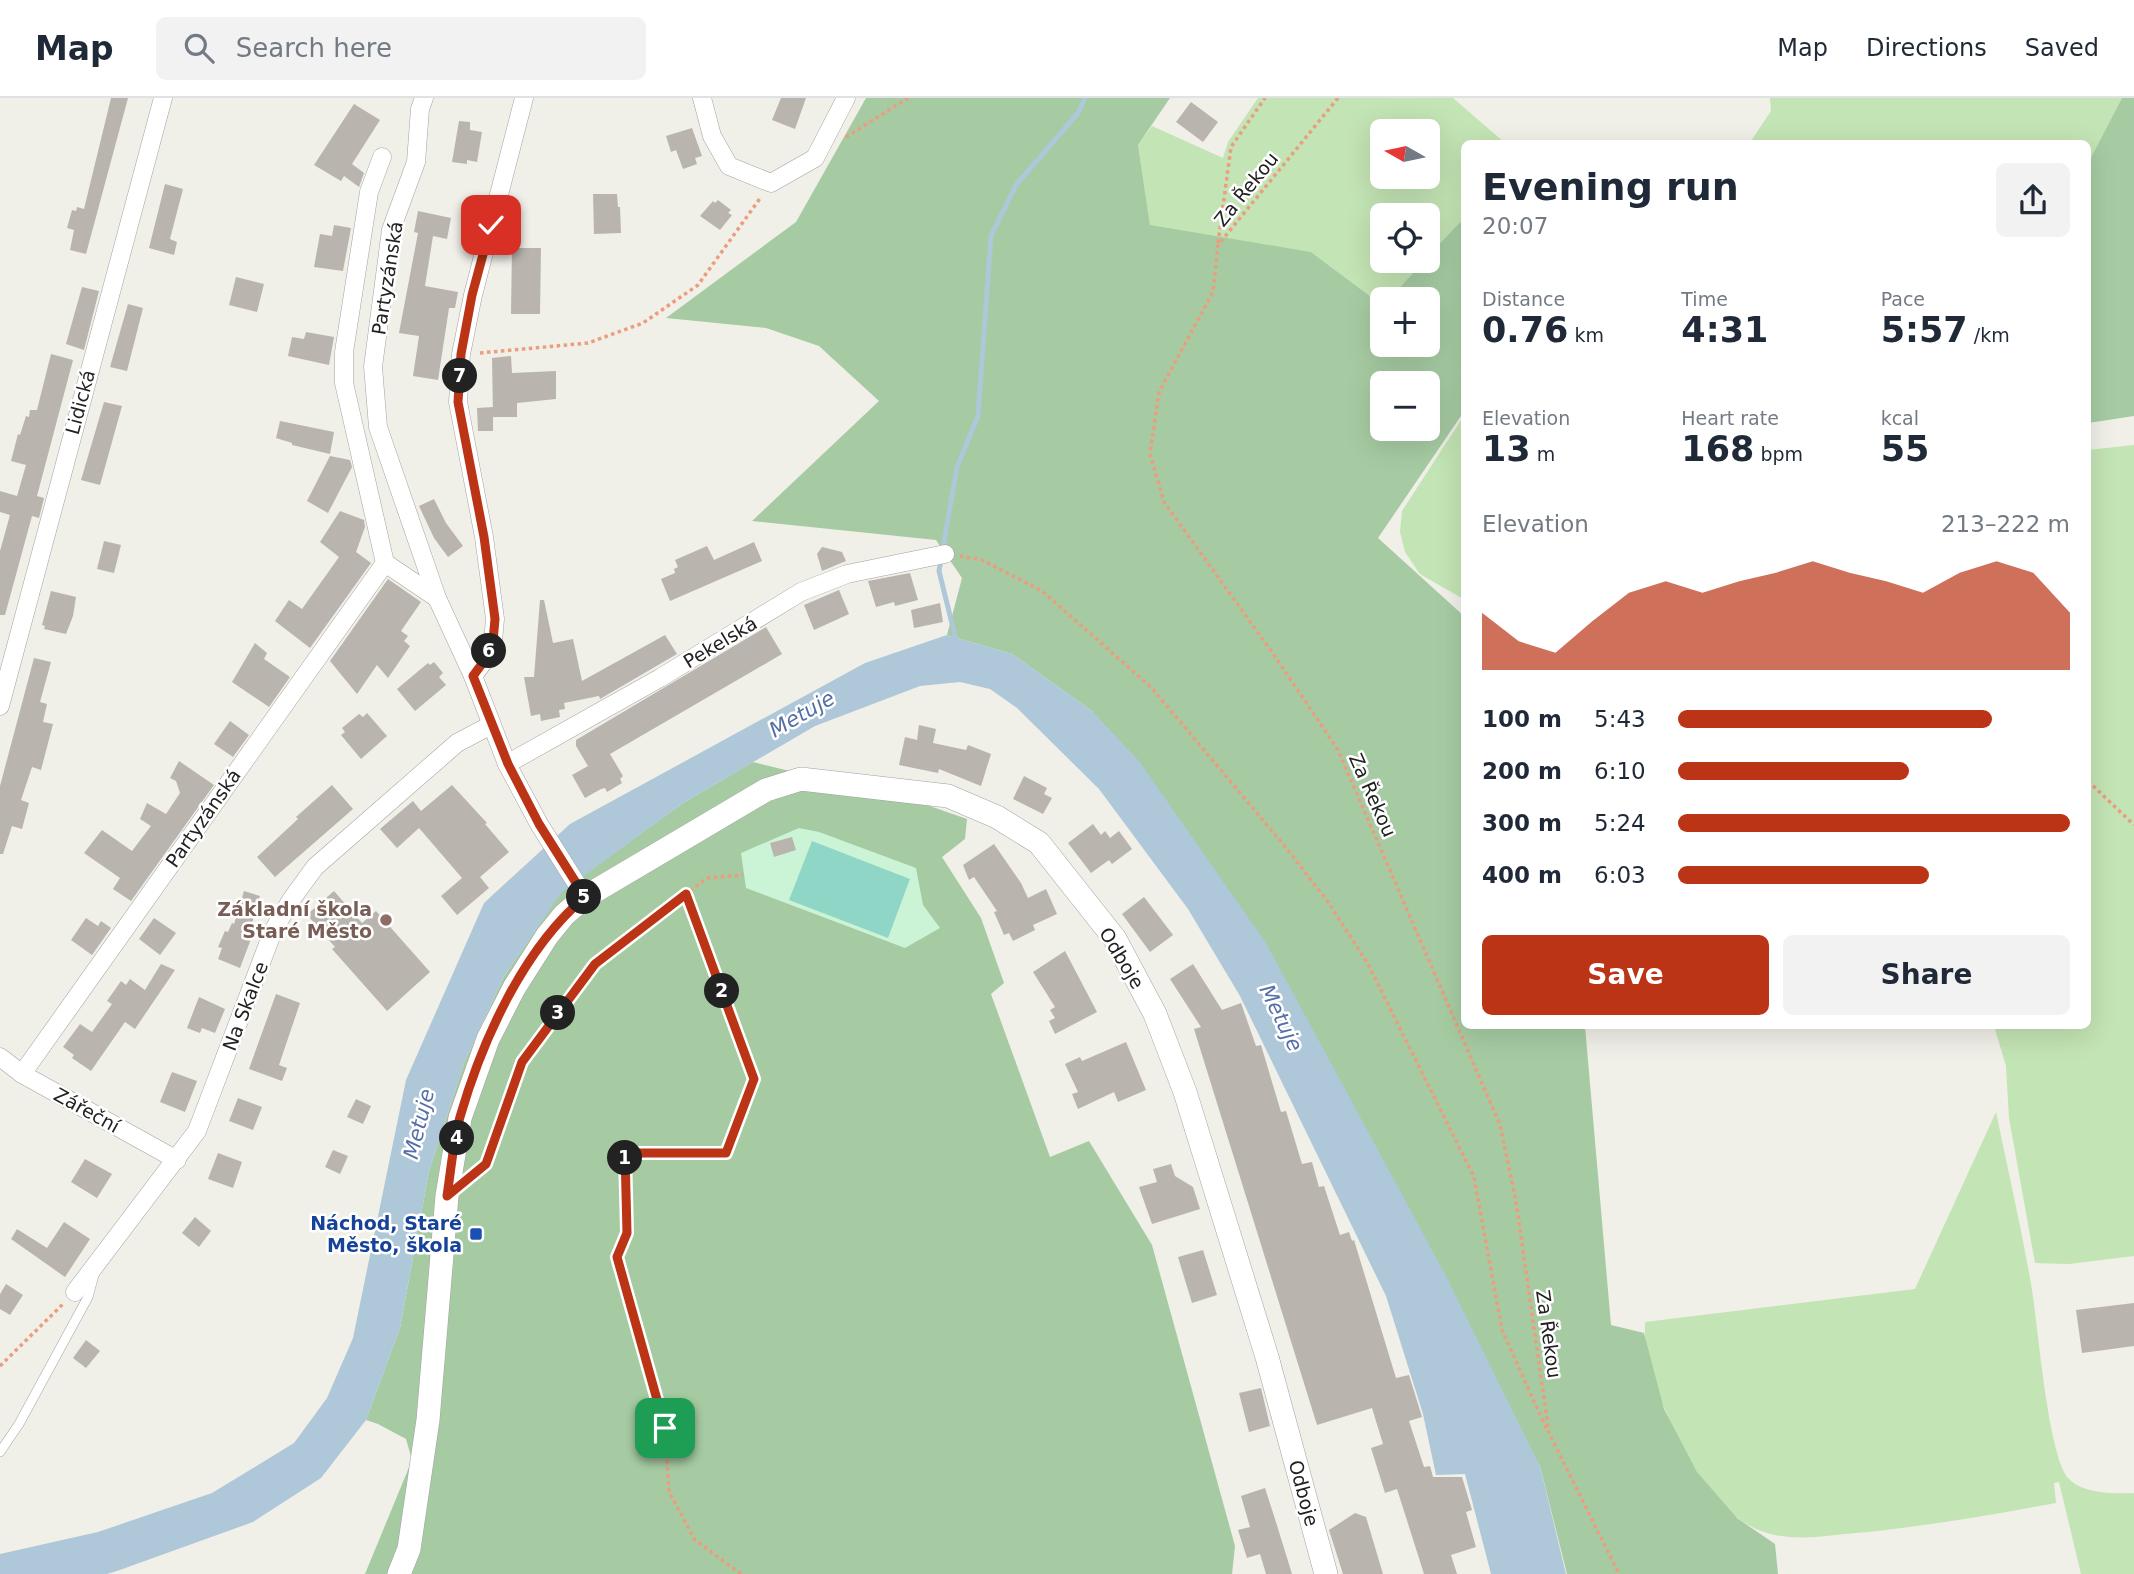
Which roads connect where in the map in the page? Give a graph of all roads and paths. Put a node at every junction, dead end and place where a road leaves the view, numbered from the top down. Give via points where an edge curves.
1 (163, 98) edge
2 (424, 98) edge
3 (524, 98) edge
4 (702, 98) edge
5 (846, 98) edge
6 (908, 98) edge
7 (1265, 98) edge
8 (1338, 98) edge
9 (382, 157) dead end
10 (815, 158) junction
11 (771, 183) junction
12 (1218, 245) junction
13 (461, 354) junction
14 (945, 554) joint
15 (385, 563) junction
16 (437, 598) junction
17 (473, 676) junction
18 (0, 706) edge
19 (491, 724) junction
20 (508, 764) junction
21 (2091, 784) edge
22 (2134, 825) edge
23 (743, 875) dead end
24 (581, 891) junction
25 (686, 894) junction
26 (0, 1057) edge
27 (22, 1074) junction
28 (177, 1160) junction
29 (447, 1196) junction
30 (96, 1263) junction
31 (75, 1292) joint
32 (0, 1366) edge
33 (1549, 1433) junction
34 (0, 1452) edge
35 (1324, 1570) edge
36 (400, 1574) edge
37 (741, 1574) edge
38 (1619, 1574) edge

1 - 18 street, Lidická
2 - 16 street, Partyzánská via 416,162 391,230 373,367 378,427
3 - 13 street
4 - 11 street via 712,136 729,166
5 - 10 street
6 - 10 path
7 - 12 path via 1231,147
8 - 12 path, Za Řekou
9 - 15 street, Partyzánská via 369,192 344,352 344,383
10 - 11 street
11 - 13 path via 698,285 643,323 589,343
12 - 33 path, Za Řekou via 1213,292 1159,392 1150,454 1164,502 1338,750 1500,1125 1516,1201
13 - 17 street via 458,402 495,619 487,657
14 - 20 street, Pekelská via 847,574 801,592
14 - 33 path via 982,560 1042,591 1151,687 1328,902 1368,964 1474,1177 1502,1330
15 - 16 street
15 - 27 street, Partyzánská
16 - 17 street, Partyzánská
17 - 19 street, Partyzánská
19 - 20 street, Partyzánská
19 - 28 street, Na Skalce via 457,743 316,867 291,900 273,931 197,1131
20 - 24 street, Partyzánská
21 - 22 path
23 - 25 path via 707,878
24 - 29 street, Odboje via 514,988 488,1039 460,1118
24 - 35 street, Odboje via 766,790 801,779 948,796 1039,843 1115,939 1155,1014 1185,1092 1267,1357
25 - 29 path via 595,964 522,1062 486,1164
25 - 37 path via 754,1079 726,1153 625,1153 627,1233 617,1257 665,1428 669,1492 695,1540
26 - 27 street, Zářeční
27 - 28 street, Zářeční
28 - 30 street, Na Skalce
29 - 36 street, Odboje via 428,1420 409,1549
30 - 31 street, Na Skalce
30 - 34 lane, Na Skalce via 88,1297
31 - 32 path
33 - 38 path, Za Řekou

